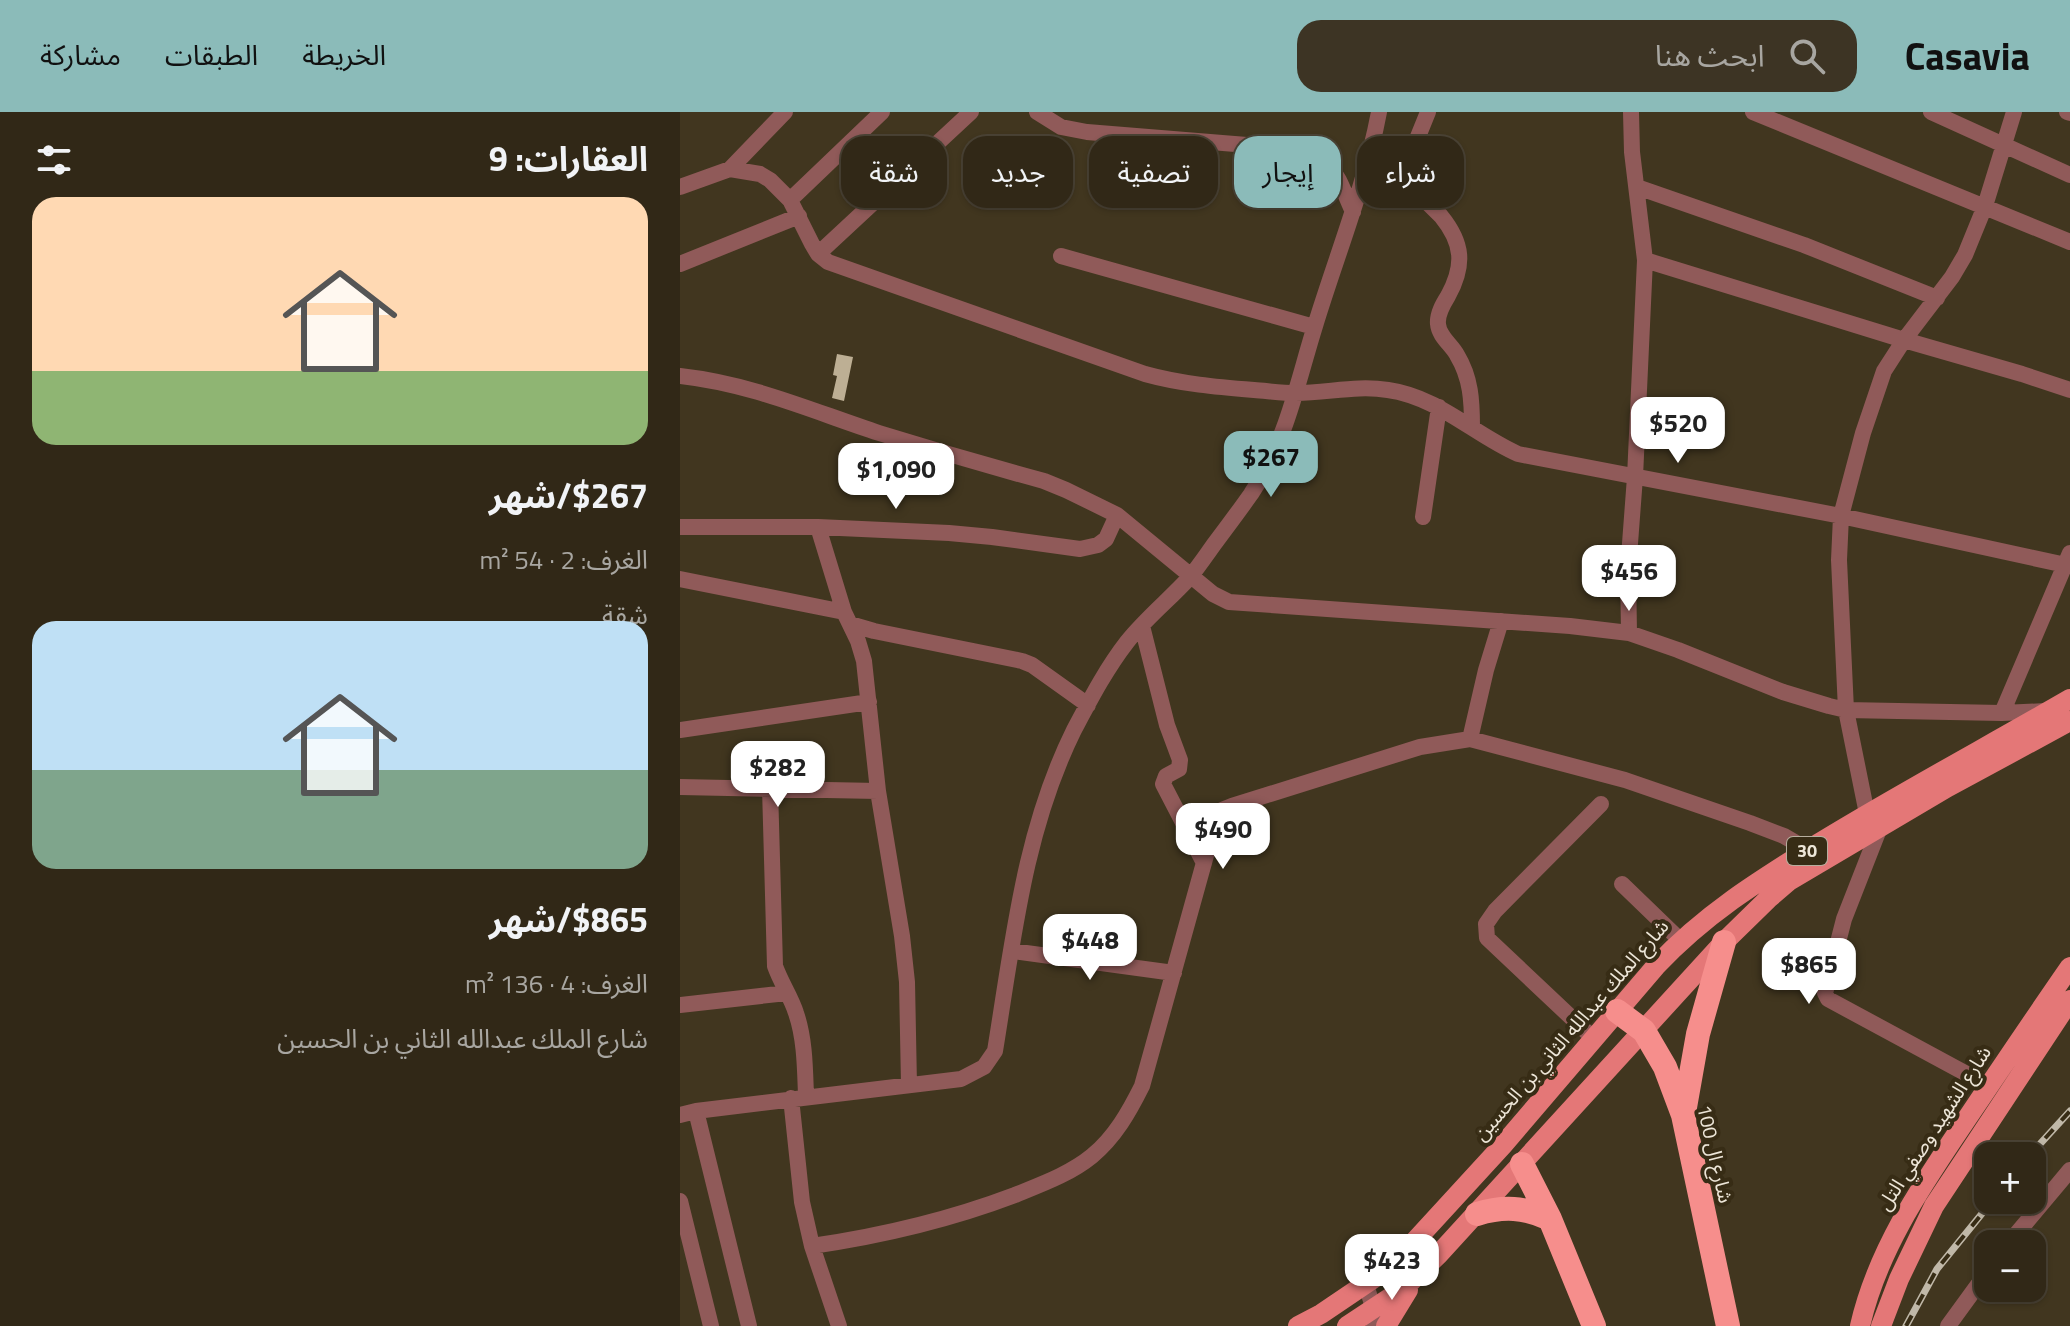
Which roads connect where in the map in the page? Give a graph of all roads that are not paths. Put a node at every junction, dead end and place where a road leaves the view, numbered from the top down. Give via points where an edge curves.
1 (785, 112) edge
2 (882, 112) edge
3 (971, 112) edge
4 (1379, 112) edge
5 (1428, 112) edge
6 (1631, 112) edge
7 (1753, 112) edge
8 (1931, 112) edge
9 (2014, 112) edge
10 (1047, 115) edge
11 (1374, 136) edge
12 (1418, 136) edge
13 (2004, 144) junction
14 (730, 169) junction
15 (2070, 175) edge
16 (680, 187) edge
17 (1637, 187) junction
18 (1357, 199) edge
19 (790, 200) junction
20 (1985, 206) junction
21 (1433, 208) edge
22 (1353, 212) junction
23 (799, 216) junction
24 (2070, 242) edge
25 (818, 254) junction
26 (1061, 256) dead end
27 (1645, 260) junction
28 (680, 264) edge
29 (1937, 298) junction
30 (1314, 327) junction
31 (1904, 340) junction
32 (680, 376) edge
33 (2070, 390) edge
34 (1297, 393) junction
35 (1439, 407) junction
36 (1472, 427) junction
37 (1635, 477) junction
38 (1117, 515) junction
39 (1841, 516) junction
40 (1423, 517) dead end
41 (680, 527) edge
42 (818, 527) junction
43 (2068, 561) edge
44 (1191, 575) junction
45 (680, 579) edge
46 (847, 618) junction
47 (1501, 621) junction
48 (1142, 626) junction
49 (1629, 633) junction
50 (2070, 699) edge
51 (869, 702) junction
52 (1088, 705) junction
53 (1846, 710) junction
54 (2050, 710) junction
55 (2002, 713) junction
56 (2070, 721) edge
57 (680, 730) edge
58 (1470, 739) junction
59 (680, 787) edge
60 (770, 788) junction
61 (878, 791) junction
62 (1601, 804) dead end
63 (1874, 820) junction
64 (1808, 850) junction
65 (1204, 863) junction
66 (1622, 884) dead end
67 (1680, 940) junction
68 (1724, 942) junction
69 (1012, 951) junction
70 (2070, 967) edge
71 (1174, 973) junction
72 (787, 993) junction
73 (2070, 1000) edge
74 (680, 1005) edge
75 (1617, 1011) junction
76 (1644, 1031) junction
77 (1593, 1038) junction
78 (909, 1085) junction
79 (1989, 1086) junction
80 (799, 1097) junction
81 (688, 1113) edge
82 (1683, 1115) junction
83 (1503, 1145) junction
84 (1522, 1164) junction
85 (2070, 1170) edge
86 (680, 1201) edge
87 (1477, 1214) junction
88 (1550, 1219) junction
89 (2020, 1230) edge
90 (812, 1246) junction
91 (1360, 1288) junction
92 (1974, 1290) edge
93 (1368, 1322) edge
94 (711, 1326) edge
95 (749, 1326) edge
96 (839, 1326) edge
97 (1298, 1326) edge
98 (1594, 1326) edge
99 (1728, 1326) edge
100 (1860, 1326) edge
101 (1881, 1326) edge
102 (1948, 1326) edge

1 - 14 street
2 - 19 street
3 - 25 street
4 - 11 street
5 - 12 street
6 - 17 street
7 - 20 street
8 - 13 street
9 - 13 street
10 - 22 street via 1061,127 1087,132 1312,154 1336,173
13 - 15 street
13 - 20 street
14 - 16 street
14 - 19 street via 760,174
17 - 27 street
17 - 29 street
18 - 22 street
19 - 23 street
20 - 24 street
20 - 29 street via 1965,255
21 - 36 street via 1459,245 1460,263 1437,323 1467,374
22 - 30 street
23 - 25 street
23 - 28 street
25 - 34 street via 838,266 1145,374 1197,385
26 - 30 street
27 - 31 street
27 - 37 street
29 - 31 street
30 - 34 street
31 - 33 street
31 - 39 street via 1873,399
32 - 38 street via 757,390 879,433 1044,481
34 - 35 street via 1363,387
34 - 44 street via 1270,462
35 - 36 street
35 - 40 street
36 - 37 street via 1518,454
37 - 39 street
37 - 49 street
38 - 42 street via 1106,539 1080,549 970,535
38 - 44 street
39 - 43 street
39 - 53 street
41 - 42 street
42 - 46 street
43 - 55 street
44 - 47 street via 1213,594 1242,604
44 - 48 street
45 - 46 street
46 - 51 street via 864,661
46 - 52 street via 874,631 1022,661
47 - 49 street
47 - 58 street
48 - 52 street via 1105,672
48 - 65 street via 1180,760 1179,769 1163,784
49 - 53 street via 1783,692
50 - 54 main road, شارع الملك عبدالله الثاني بن الحسين / 30
51 - 57 street
51 - 61 street
52 - 69 street via 1034,833
53 - 55 street
53 - 63 street
54 - 55 street
54 - 63 main road, شارع الملك عبدالله الثاني بن الحسين / 30
56 - 63 main road, شارع الملك عبدالله الثاني بن الحسين / 30
58 - 64 street via 1625,780 1784,836
58 - 65 street via 1420,747 1222,810
59 - 60 street
60 - 61 street
60 - 72 street via 775,966
61 - 78 street via 905,967
62 - 77 street via 1486,924 1487,938
63 - 64 main road, شارع الملك عبدالله الثاني بن الحسين / 30
63 - 68 main road, شارع الملك عبدالله الثاني بن الحسين / 30 via 1789,881
63 - 79 street via 1825,993
64 - 67 main road, شارع الملك عبدالله الثاني بن الحسين / 30
65 - 71 street
66 - 67 street
67 - 75 main road, شارع الملك عبدالله الثاني بن الحسين / 30
68 - 76 main road, شارع الملك عبدالله الثاني بن الحسين / 30
68 - 82 highway via 1698,1034
69 - 71 street
69 - 78 street via 990,1060 961,1079
70 - 79 main road, شارع الشهيد وصفي التل
71 - 90 street via 1142,1086 1121,1123 1093,1155 1034,1188 962,1214
72 - 74 street
72 - 80 street via 799,1025
73 - 101 main road via 1934,1206
75 - 76 highway, شارع ال 100
75 - 77 main road, شارع الملك عبدالله الثاني بن الحسين / 30
76 - 82 highway, شارع ال 100
76 - 84 main road, شارع الملك عبدالله الثاني بن الحسين / 30
77 - 83 main road, شارع الملك عبدالله الثاني بن الحسين / 30
78 - 80 street
79 - 100 main road, شارع الشهيد وصفي التل via 1916,1194 1885,1252
80 - 81 street
80 - 90 street via 802,1202
81 - 95 street
82 - 99 highway, شارع ال 100
83 - 84 main road
83 - 91 main road, شارع الملك عبدالله الثاني بن الحسين / 30 via 1389,1270
84 - 87 main road, شارع الملك عبدالله الثاني بن الحسين / 30
84 - 88 highway
85 - 89 street
86 - 94 street
87 - 88 highway via 1522,1209
87 - 93 main road, شارع الملك عبدالله الثاني بن الحسين / 30
88 - 98 highway
90 - 96 street
91 - 93 street
91 - 97 main road, شارع الملك عبدالله الثاني بن الحسين / 30
92 - 102 street

